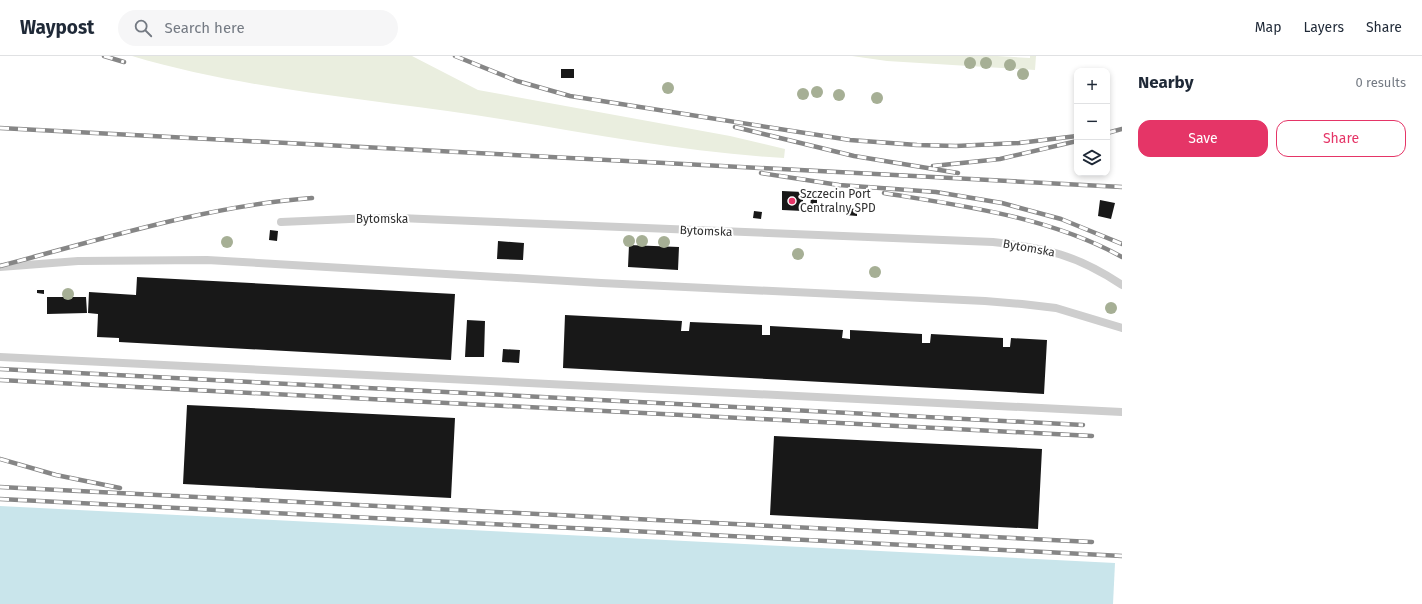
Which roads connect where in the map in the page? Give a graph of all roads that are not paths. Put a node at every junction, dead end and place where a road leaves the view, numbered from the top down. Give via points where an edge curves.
1 (281, 222) dead end
2 (0, 267) edge
3 (1122, 285) edge
4 (1122, 328) edge
5 (0, 357) edge
6 (1122, 412) edge

1 - 3 lane, Bytomska via 392,218 993,242 1057,252 1097,268
2 - 4 lane via 93,261 207,260 601,284 1022,304 1056,308
5 - 6 lane

